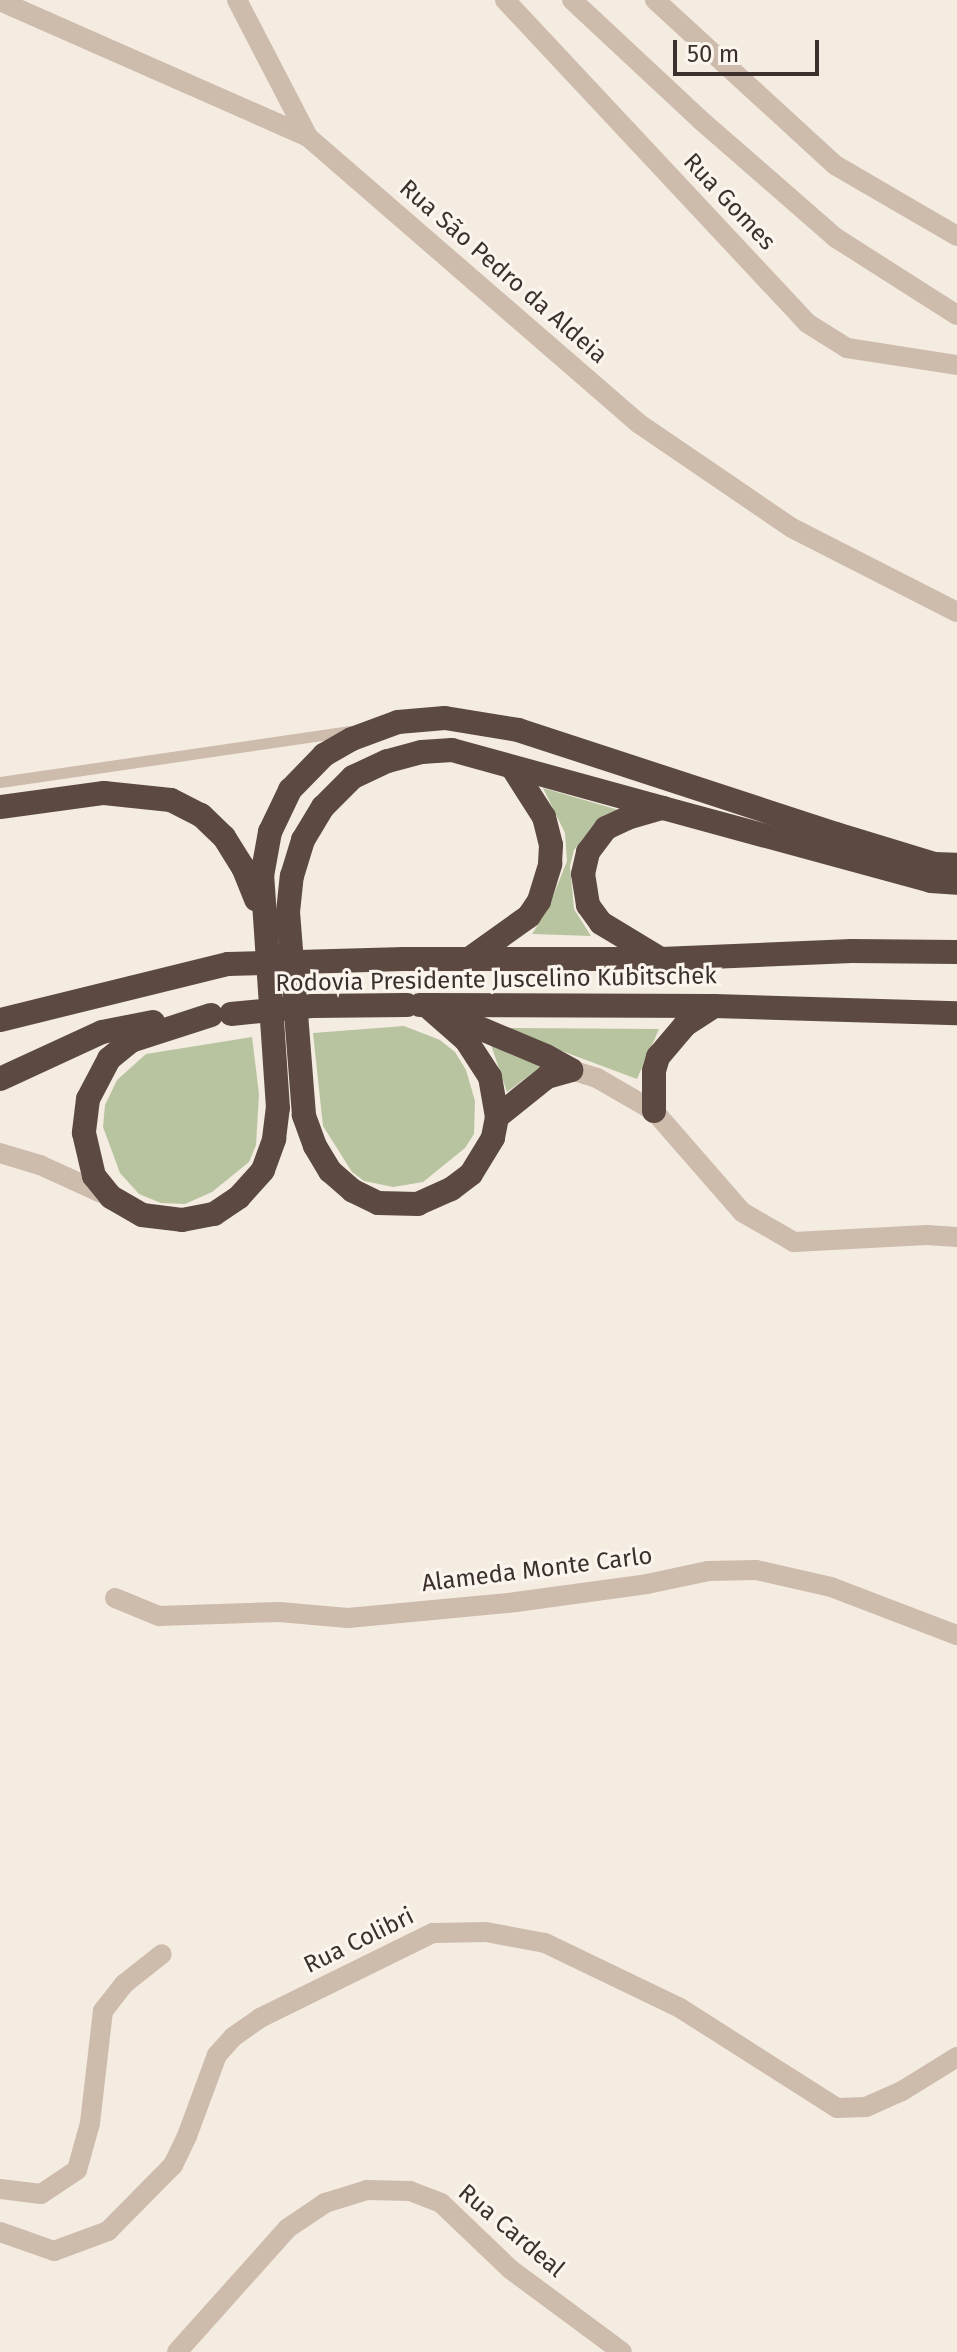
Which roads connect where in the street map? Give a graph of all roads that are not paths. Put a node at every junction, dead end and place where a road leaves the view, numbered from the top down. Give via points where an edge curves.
1 (237, 0) edge
2 (505, 0) edge
3 (572, 0) edge
4 (655, 0) edge
5 (0, 1) edge
6 (308, 137) junction
7 (957, 236) edge
8 (927, 296) junction
9 (957, 296) edge
10 (957, 315) edge
11 (957, 365) edge
12 (957, 612) edge
13 (382, 727) junction
14 (512, 767) junction
15 (0, 782) edge
16 (0, 807) edge
17 (663, 808) junction
18 (957, 865) edge
19 (957, 883) edge
20 (263, 919) junction
21 (957, 952) edge
22 (469, 959) junction
23 (661, 959) junction
24 (416, 1005) junction
25 (714, 1006) junction
26 (957, 1013) edge
27 (221, 1015) junction
28 (0, 1020) edge
29 (571, 1070) junction
30 (0, 1079) edge
31 (654, 1111) junction
32 (497, 1117) junction
33 (0, 1153) edge
34 (111, 1197) junction
35 (957, 1237) edge
36 (115, 1598) dead end
37 (957, 1635) edge
38 (162, 1954) dead end
39 (957, 2057) edge
40 (0, 2189) edge
41 (0, 2232) edge
42 (177, 2352) edge
43 (622, 2352) edge

1 - 6 street
2 - 11 street, Rua Gomes via 807,323 847,348
3 - 8 street via 836,238
4 - 7 street via 835,165
5 - 6 street, Rua São Pedro da Aldeia
6 - 12 street, Rua São Pedro da Aldeia via 638,423 792,528
8 - 9 street
8 - 10 street
13 - 15 lane
13 - 18 highway via 445,718 518,730 836,834 934,864
13 - 20 highway via 324,755 285,798 263,861
14 - 17 highway
14 - 22 highway via 544,817 550,864 529,916
14 - 32 highway via 468,752 422,752 374,765 353,777 323,807 303,840 288,912 304,1115 321,1160 342,1183 378,1203 430,1200 471,1174 493,1138
16 - 20 highway via 104,793 160,797 188,807 224,837 243,867
17 - 19 highway via 931,881
17 - 23 highway via 615,823 598,836 588,852 583,885 588,905 601,923
20 - 34 highway via 278,1108 263,1170 239,1197 201,1218 142,1215
21 - 23 highway, Rodovia Presidente Juscelino Kubitschek
22 - 23 highway, Rodovia Presidente Juscelino Kubitschek
22 - 28 highway, Rodovia Presidente Juscelino Kubitschek, bridge via 228,964
24 - 25 highway, Rodovia Presidente Juscelino Kubitschek
24 - 27 highway, Rodovia Presidente Juscelino Kubitschek, bridge via 312,1006
24 - 29 highway
24 - 32 highway via 480,1057 490,1077
25 - 26 highway, Rodovia Presidente Juscelino Kubitschek
25 - 31 highway via 685,1025 658,1057
27 - 30 highway, Rodovia Presidente Juscelino Kubitschek via 102,1032
27 - 34 highway via 131,1041 101,1071 88,1099 84,1133 94,1176
29 - 31 street via 597,1078
29 - 32 highway via 547,1077
31 - 35 street via 742,1212 794,1242
33 - 34 street
36 - 37 street, Alameda Monte Carlo via 159,1616 279,1612 348,1618 516,1602 708,1571 756,1570 831,1587
38 - 40 street via 124,1984 103,2011 90,2123 77,2170 41,2194
39 - 41 street, Rua Colibri via 866,2107 837,2108 680,2008 545,1943 486,1932 433,1933 260,2018 233,2037 217,2055 173,2165 108,2231 54,2251
42 - 43 street, Rua Cardeal via 288,2228 325,2203 367,2190 410,2191 441,2203 510,2269

